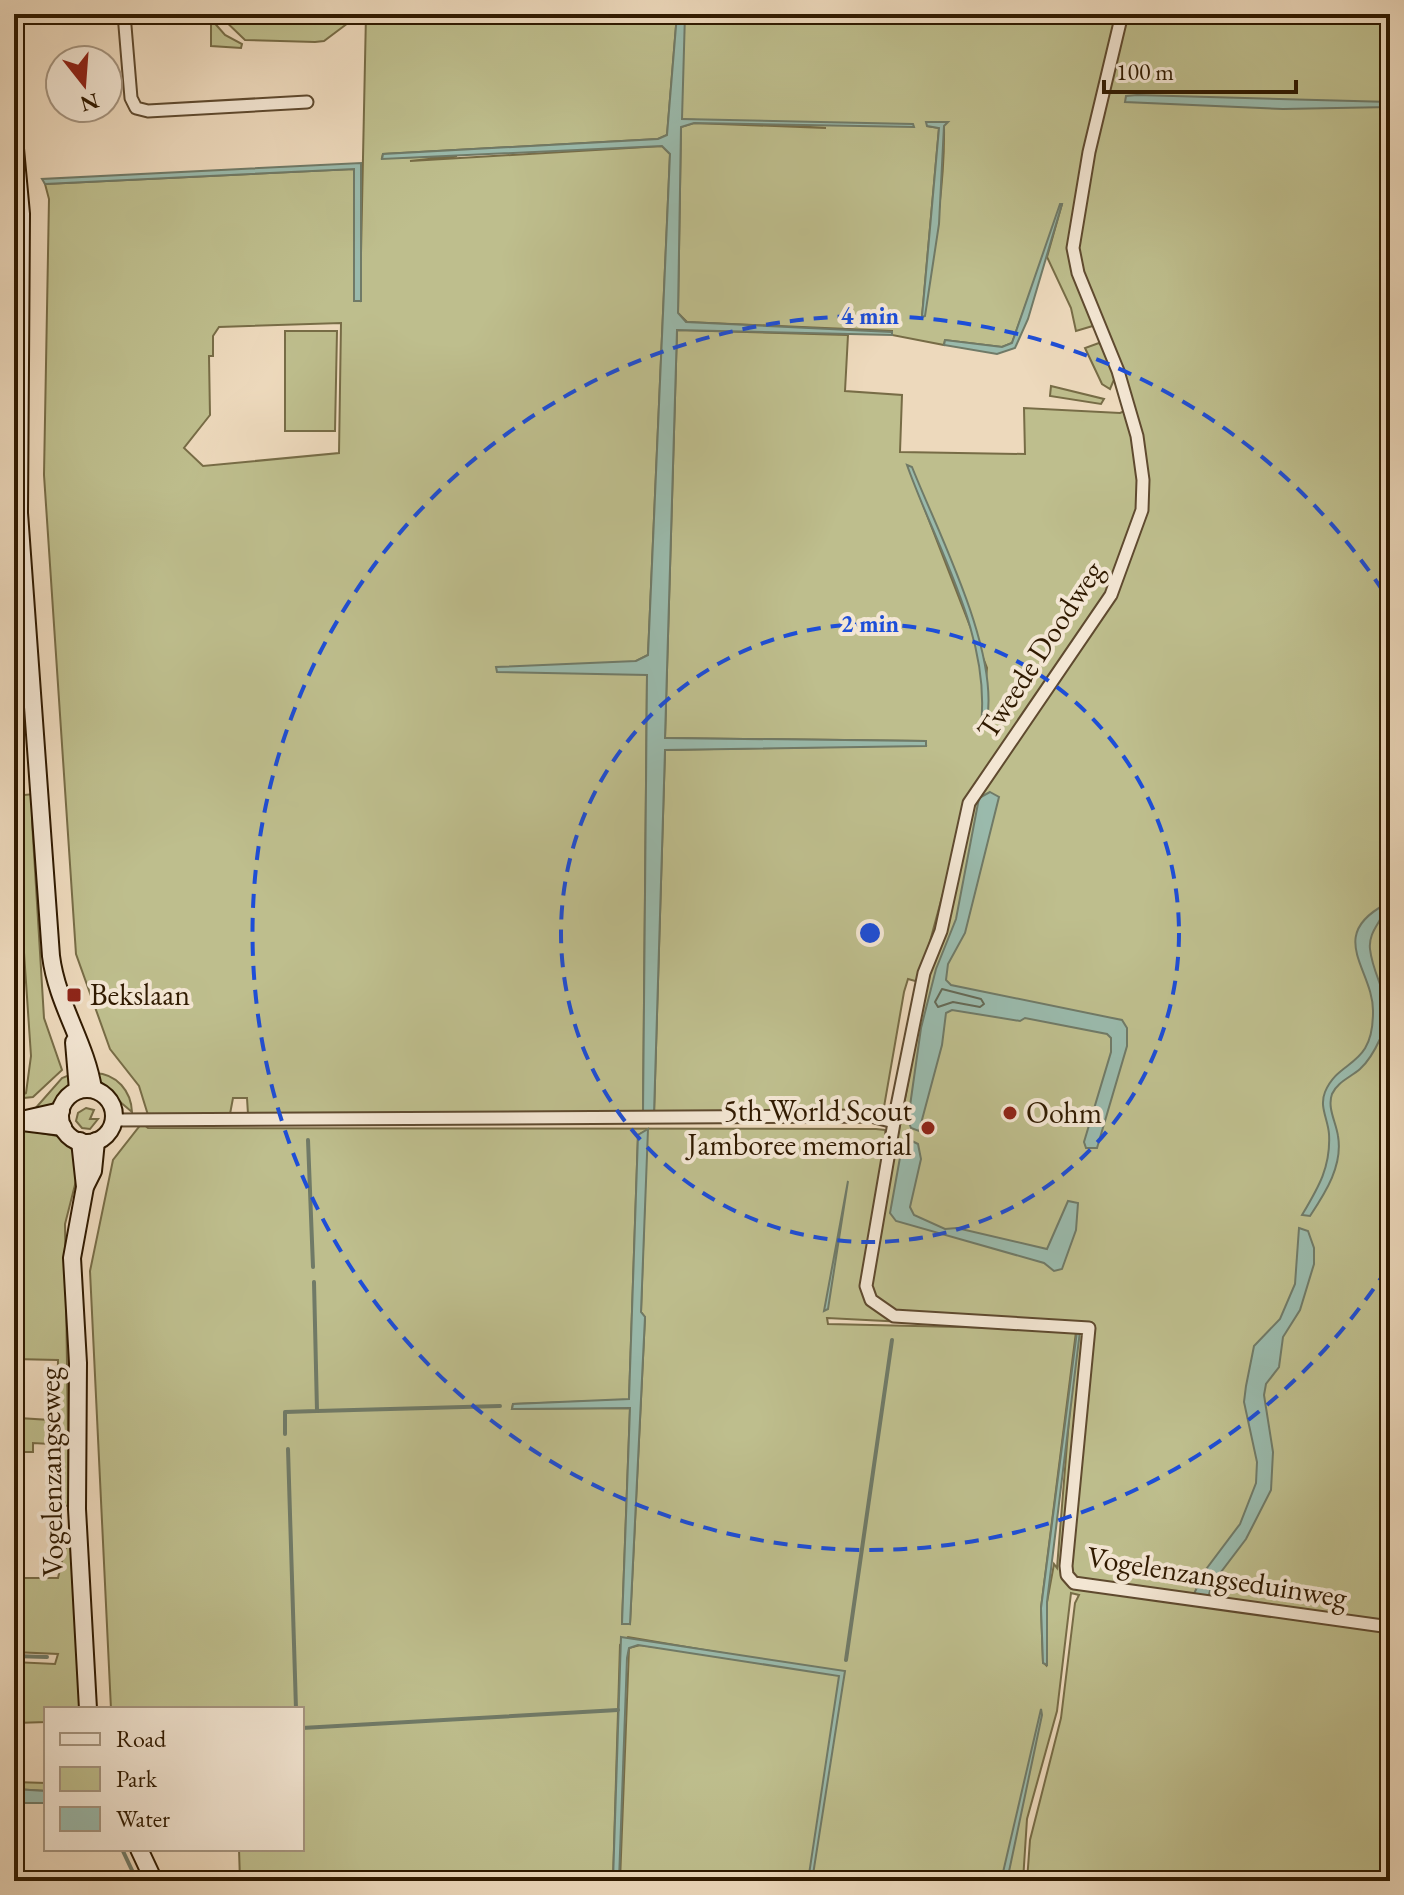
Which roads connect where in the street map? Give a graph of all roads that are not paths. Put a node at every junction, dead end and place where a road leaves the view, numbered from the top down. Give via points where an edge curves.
1 (124, 14) edge
2 (1122, 14) edge
3 (307, 102) dead end
4 (14, 138) edge
5 (86, 1090) junction
6 (62, 1119) junction
7 (114, 1120) junction
8 (15, 1121) edge
9 (894, 1122) junction
10 (88, 1141) junction
11 (1390, 1627) edge
12 (88, 1707) edge
13 (140, 1851) edge
14 (154, 1881) edge

1 - 3 street via 136,108
2 - 9 street, Tweede Doodweg via 1089,152 1073,248 1137,436 1142,510 1111,595 969,803 941,931 924,973
4 - 5 main road via 21,214 22,563 51,956 54,981 88,1064
5 - 6 main road via 69,1096
5 - 7 main road via 108,1098
6 - 8 main road
6 - 10 main road
7 - 9 street via 871,1116
7 - 10 main road via 106,1135
9 - 11 street, Vogelenzangseduinweg via 866,1286 871,1300 894,1316 916,1319 1089,1328 1066,1566 1074,1583
10 - 12 main road, Vogelenzangseweg via 93,1171 85,1187 72,1258
13 - 14 main road

